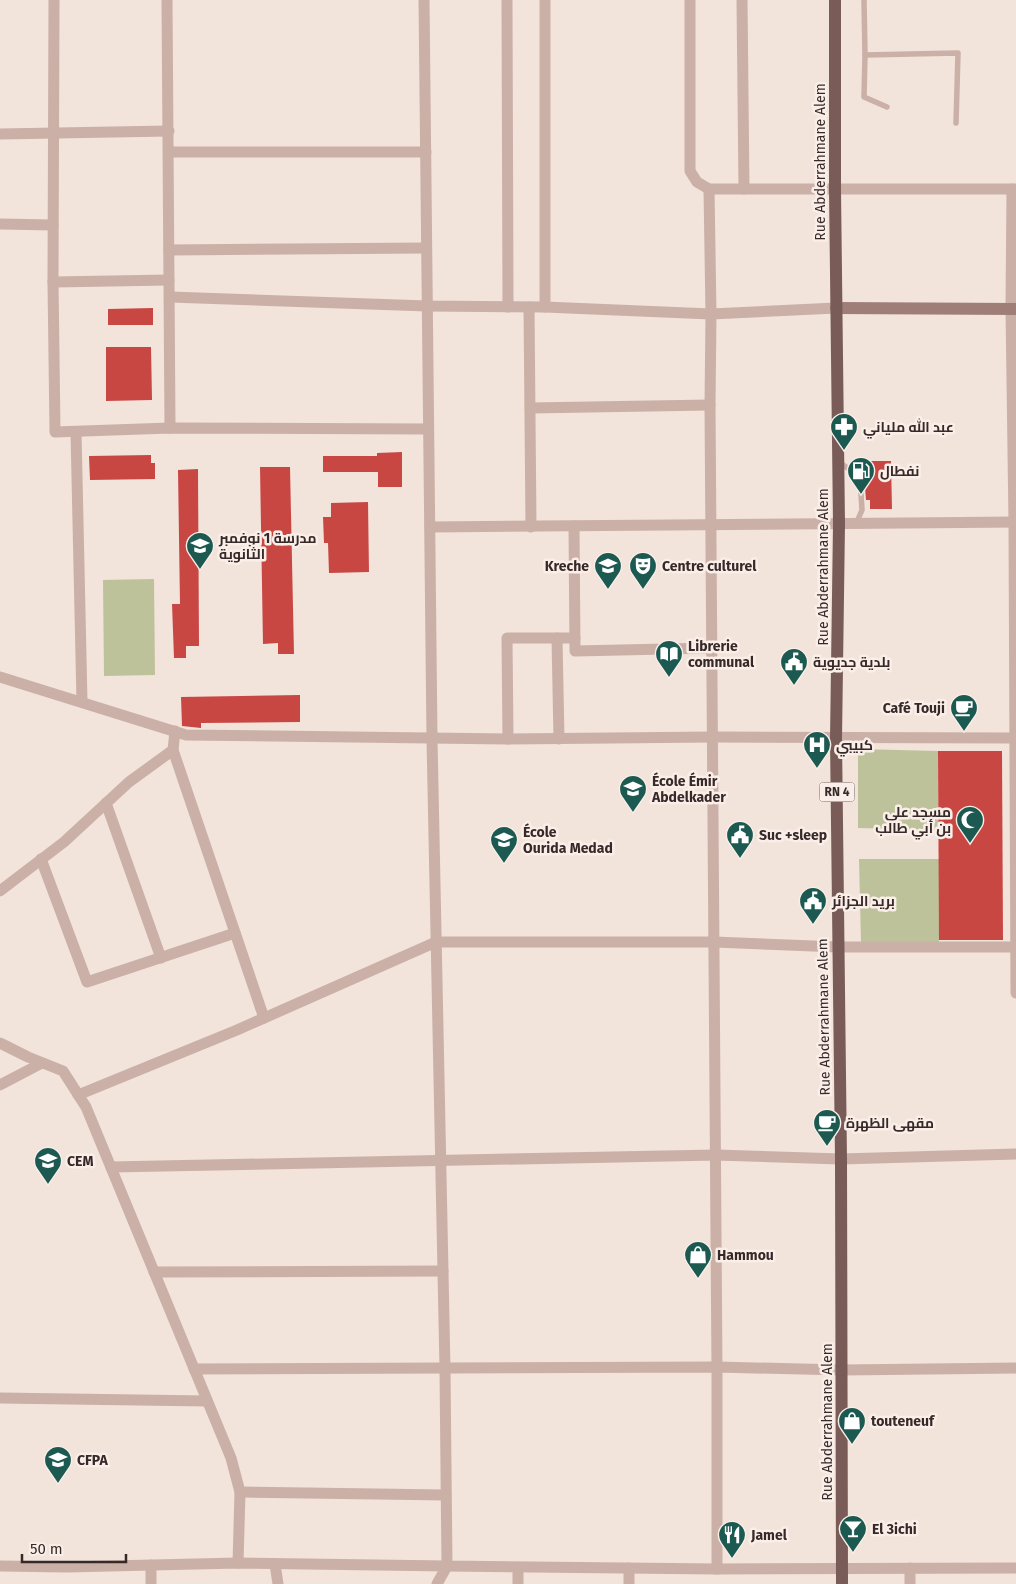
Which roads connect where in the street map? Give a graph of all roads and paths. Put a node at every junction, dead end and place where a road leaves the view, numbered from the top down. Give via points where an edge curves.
1 (54, 0) edge
2 (167, 0) edge
3 (424, 0) edge
4 (507, 0) edge
5 (545, 0) edge
6 (690, 0) edge
7 (742, 0) edge
8 (835, 0) edge
9 (864, 0) edge
10 (865, 55) junction
11 (888, 107) dead end
12 (956, 123) dead end
13 (169, 131) junction
14 (0, 134) edge
15 (53, 134) junction
16 (169, 152) junction
17 (426, 152) junction
18 (708, 189) junction
19 (744, 189) junction
20 (1014, 189) edge
21 (835, 190) junction
22 (0, 224) edge
23 (53, 225) junction
24 (426, 248) junction
25 (169, 250) junction
26 (169, 280) junction
27 (52, 282) junction
28 (170, 296) junction
29 (427, 306) junction
30 (508, 307) junction
31 (529, 307) junction
32 (545, 307) junction
33 (836, 308) junction
34 (1013, 309) edge
35 (712, 314) junction
36 (710, 405) junction
37 (530, 408) junction
38 (170, 428) junction
39 (428, 429) junction
40 (76, 432) junction
41 (838, 462) junction
42 (1015, 522) edge
43 (711, 524) junction
44 (839, 524) junction
45 (856, 524) junction
46 (574, 526) junction
47 (430, 527) junction
48 (531, 527) junction
49 (557, 638) junction
50 (575, 638) junction
51 (712, 648) junction
52 (0, 677) edge
53 (82, 702) junction
54 (175, 731) junction
55 (713, 737) junction
56 (432, 738) junction
57 (1015, 738) edge
58 (508, 739) junction
59 (559, 739) junction
60 (836, 739) junction
61 (173, 750) junction
62 (106, 803) junction
63 (41, 859) junction
64 (0, 891) edge
65 (235, 933) junction
66 (436, 942) junction
67 (714, 942) junction
68 (838, 947) junction
69 (1016, 947) edge
70 (161, 958) junction
71 (1016, 994) edge
72 (264, 1018) junction
73 (0, 1043) edge
74 (42, 1063) junction
75 (0, 1085) edge
76 (78, 1095) junction
77 (1016, 1154) edge
78 (716, 1155) junction
79 (841, 1159) junction
80 (440, 1161) junction
81 (111, 1167) junction
82 (443, 1271) junction
83 (154, 1272) junction
84 (717, 1367) junction
85 (1016, 1368) edge
86 (194, 1369) junction
87 (445, 1369) junction
88 (842, 1370) junction
89 (0, 1398) edge
90 (207, 1401) junction
91 (240, 1492) junction
92 (446, 1495) junction
93 (238, 1563) junction
94 (275, 1564) junction
95 (151, 1565) junction
96 (0, 1566) edge
97 (447, 1566) junction
98 (518, 1568) junction
99 (629, 1568) junction
100 (842, 1568) junction
101 (910, 1568) junction
102 (1016, 1568) edge
103 (717, 1570) junction
104 (151, 1584) edge
105 (278, 1584) edge
106 (437, 1584) edge
107 (518, 1584) edge
108 (629, 1584) edge
109 (842, 1584) edge
110 (910, 1584) edge

1 - 15 street
2 - 13 street
3 - 17 street
4 - 30 street
5 - 32 street
6 - 18 street via 690,171 697,182
7 - 19 street
8 - 21 main road, Rue Abderrahmane Alem / RN 4
9 - 10 lane
10 - 11 lane via 864,98
10 - 12 lane via 958,53
13 - 15 street
13 - 16 street
14 - 15 street
15 - 23 street
16 - 17 street
16 - 25 street
17 - 24 street
18 - 19 street
18 - 35 street
19 - 21 street
20 - 21 street
20 - 34 street
21 - 33 main road, Rue Abderrahmane Alem / RN 4
22 - 23 street
23 - 27 street
24 - 25 street
24 - 29 street
25 - 26 street
26 - 27 street
26 - 28 street
27 - 40 street via 55,432
28 - 29 street
28 - 38 street
29 - 30 street
29 - 39 street
30 - 31 street
31 - 32 street
31 - 37 street
32 - 35 street
33 - 34 main road
33 - 35 street
33 - 41 main road, Rue Abderrahmane Alem / RN 4
34 - 42 street
35 - 36 street
36 - 37 street
36 - 43 street
37 - 48 street
38 - 39 street
38 - 40 street
39 - 47 street
40 - 53 street
41 - 44 main road, Rue Abderrahmane Alem / RN 4
41 - 45 lane via 860,477 862,510
42 - 45 street
42 - 57 street
43 - 44 street
43 - 46 street
43 - 51 street
44 - 45 street
44 - 60 main road, Rue Abderrahmane Alem / RN 4
46 - 48 street
46 - 50 street
47 - 48 street
47 - 56 street
49 - 50 street
49 - 58 street via 507,638
49 - 59 street
50 - 51 street via 575,650
51 - 55 street
52 - 53 street
53 - 54 street
54 - 56 street via 186,735
54 - 61 street
55 - 59 street
55 - 60 street
55 - 67 street
56 - 58 street
56 - 66 street
57 - 60 street
57 - 69 street
58 - 59 street
60 - 68 main road, Rue Abderrahmane Alem / RN 4
61 - 62 street
61 - 65 street
62 - 63 street
62 - 70 street
63 - 64 street
63 - 70 street via 87,982
65 - 70 street
65 - 72 street
66 - 67 street
66 - 72 street
66 - 80 street
67 - 68 street
67 - 78 street
68 - 69 street
68 - 79 main road, Rue Abderrahmane Alem / RN 4
69 - 71 street
72 - 76 street
73 - 74 street
74 - 75 street
74 - 76 street via 63,1071
76 - 81 street
77 - 79 street
78 - 79 street
78 - 80 street
78 - 84 street
79 - 88 main road, Rue Abderrahmane Alem / RN 4
80 - 81 street
80 - 82 street
81 - 83 street
82 - 83 street
82 - 87 street
83 - 86 street
84 - 87 street
84 - 88 street
84 - 103 street
85 - 88 street
86 - 87 street
86 - 90 street
87 - 92 street
88 - 100 main road, Rue Abderrahmane Alem / RN 4
89 - 90 street
90 - 91 street via 232,1458
91 - 92 street
91 - 93 street
92 - 97 street
93 - 94 street
93 - 95 street
94 - 97 street
94 - 105 street
95 - 96 street
95 - 104 street
97 - 98 street
97 - 106 street
98 - 99 street
98 - 107 street
99 - 103 street
99 - 108 street
100 - 101 street
100 - 103 street
100 - 109 main road, Rue Abderrahmane Alem / RN 4
101 - 102 street
101 - 110 street

